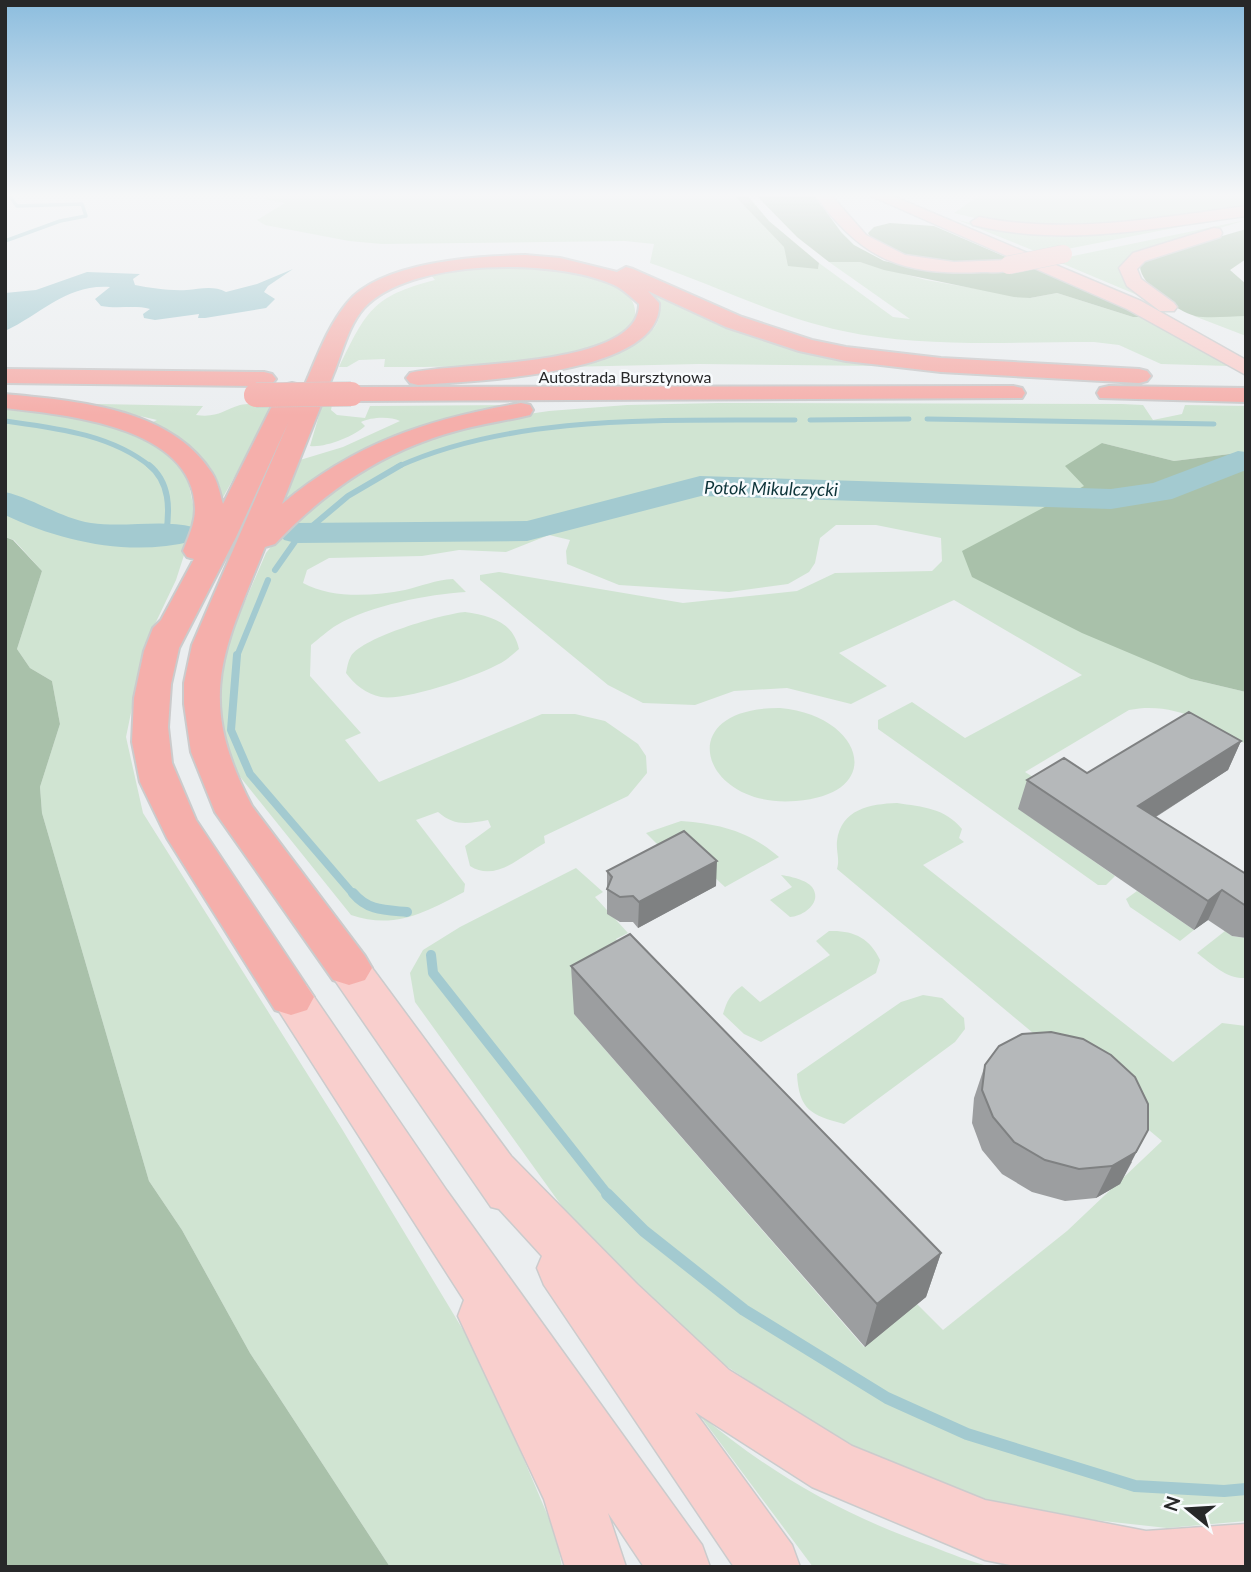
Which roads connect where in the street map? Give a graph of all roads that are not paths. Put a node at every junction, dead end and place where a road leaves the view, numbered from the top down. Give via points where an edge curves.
1 (404, 268) edge
2 (440, 268) edge
3 (576, 268) edge
4 (608, 268) edge
5 (1048, 268) edge
6 (1064, 268) edge
7 (1128, 268) edge
8 (1226, 345) junction
9 (1246, 357) edge
10 (1246, 369) edge
11 (5, 376) edge
12 (418, 378) junction
13 (1246, 379) edge
14 (1145, 385) junction
15 (260, 387) junction
16 (354, 387) junction
17 (5, 391) edge
18 (728, 392) junction
19 (1246, 395) edge
20 (5, 401) edge
21 (246, 560) junction
22 (161, 651) junction
23 (349, 968) joint
24 (291, 997) joint
25 (494, 1171) junction
26 (430, 1207) junction
27 (1246, 1554) edge
28 (596, 1567) edge
29 (680, 1567) edge
30 (770, 1567) edge

1 - 22 highway via 366,281 335,306
2 - 21 highway via 374,290 359,302 338,335
3 - 12 highway via 620,280 637,290 649,303 649,318 638,332 586,358
4 - 14 highway via 634,275 747,327 833,351
5 - 10 main road via 1134,305
6 - 8 main road via 1146,303
7 - 8 main road via 1133,282
8 - 9 main road
11 - 15 highway, Autostrada Bursztynowa
12 - 14 highway, Autostrada Bursztynowa
12 - 16 highway, Autostrada Bursztynowa
13 - 14 highway, Autostrada Bursztynowa
14 - 18 highway, Autostrada Bursztynowa
14 - 19 highway, Autostrada Bursztynowa
15 - 16 highway, Autostrada Bursztynowa, bridge
15 - 17 highway, Autostrada Bursztynowa
16 - 18 highway, Autostrada Bursztynowa
18 - 21 highway via 545,407 414,436 375,452 313,489
20 - 22 highway via 68,407 124,421 169,443 190,461 210,506 206,529
21 - 23 highway via 209,645 203,676 210,752 235,812
22 - 24 highway via 149,707 150,744 159,783 181,827
23 - 25 main road
24 - 26 main road
25 - 27 main road via 710,1389 832,1467 985,1530 1146,1561
25 - 30 main road
26 - 28 main road via 571,1491
26 - 29 main road

